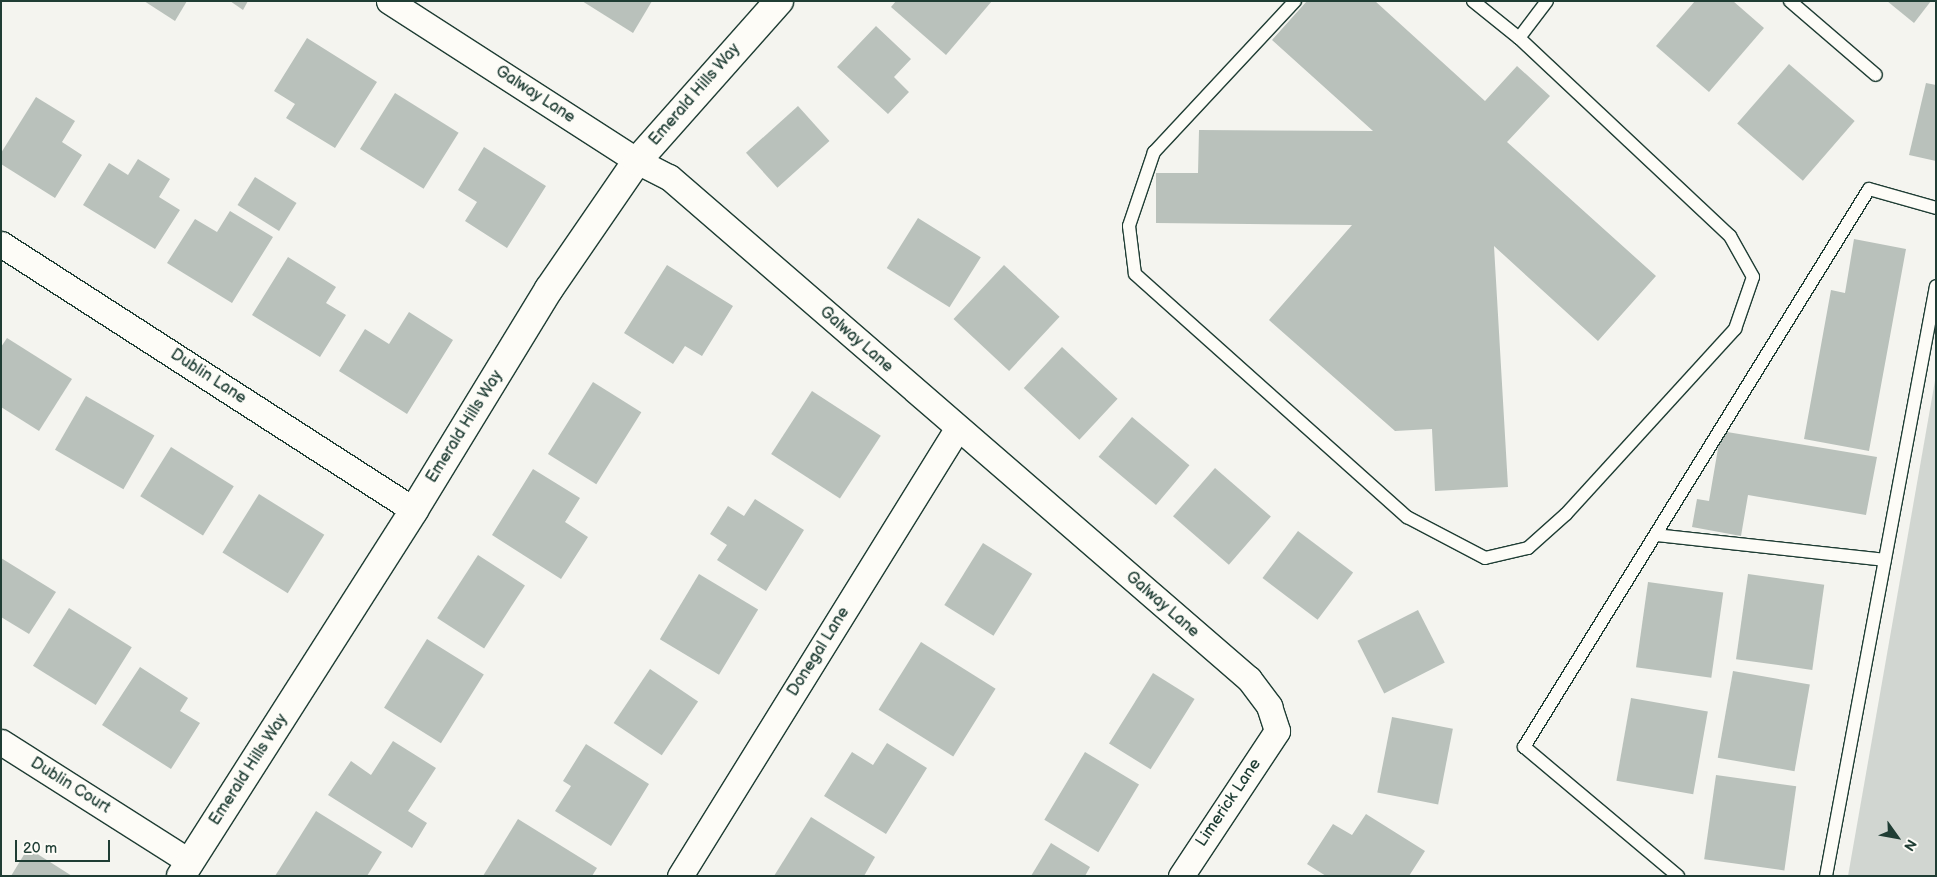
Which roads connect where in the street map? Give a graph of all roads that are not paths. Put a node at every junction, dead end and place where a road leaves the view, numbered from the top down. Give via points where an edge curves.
1 (389, 1) edge
2 (779, 1) edge
3 (1295, 1) edge
4 (1473, 1) edge
5 (1547, 1) edge
6 (1790, 1) edge
7 (1519, 38) junction
8 (1876, 75) dead end
9 (637, 161) junction
10 (1936, 208) edge
11 (1, 244) edge
12 (1936, 286) edge
13 (957, 429) junction
14 (414, 510) junction
15 (1656, 535) junction
16 (1885, 560) junction
17 (1277, 731) joint
18 (1, 742) edge
19 (185, 869) edge
20 (680, 876) edge
21 (1181, 876) edge
22 (1678, 876) edge
23 (1826, 876) edge

1 - 9 street, Galway Lane
2 - 9 street, Emerald Hills Way
3 - 7 lane via 1154,152 1129,226 1135,274 1407,516 1485,558 1528,548 1566,514 1735,329 1753,277 1730,236
4 - 7 lane
5 - 7 lane
6 - 8 lane
9 - 13 street, Galway Lane via 670,177
9 - 14 street, Emerald Hills Way via 550,289
10 - 15 lane via 1869,189
11 - 14 street, Dublin Lane
12 - 16 lane
13 - 17 street, Galway Lane via 1249,679 1269,706
13 - 20 street, Donegal Lane
14 - 19 street, Emerald Hills Way
15 - 16 lane
15 - 22 lane via 1524,747
16 - 23 lane
17 - 21 street, Limerick Lane
18 - 19 street, Dublin Court

